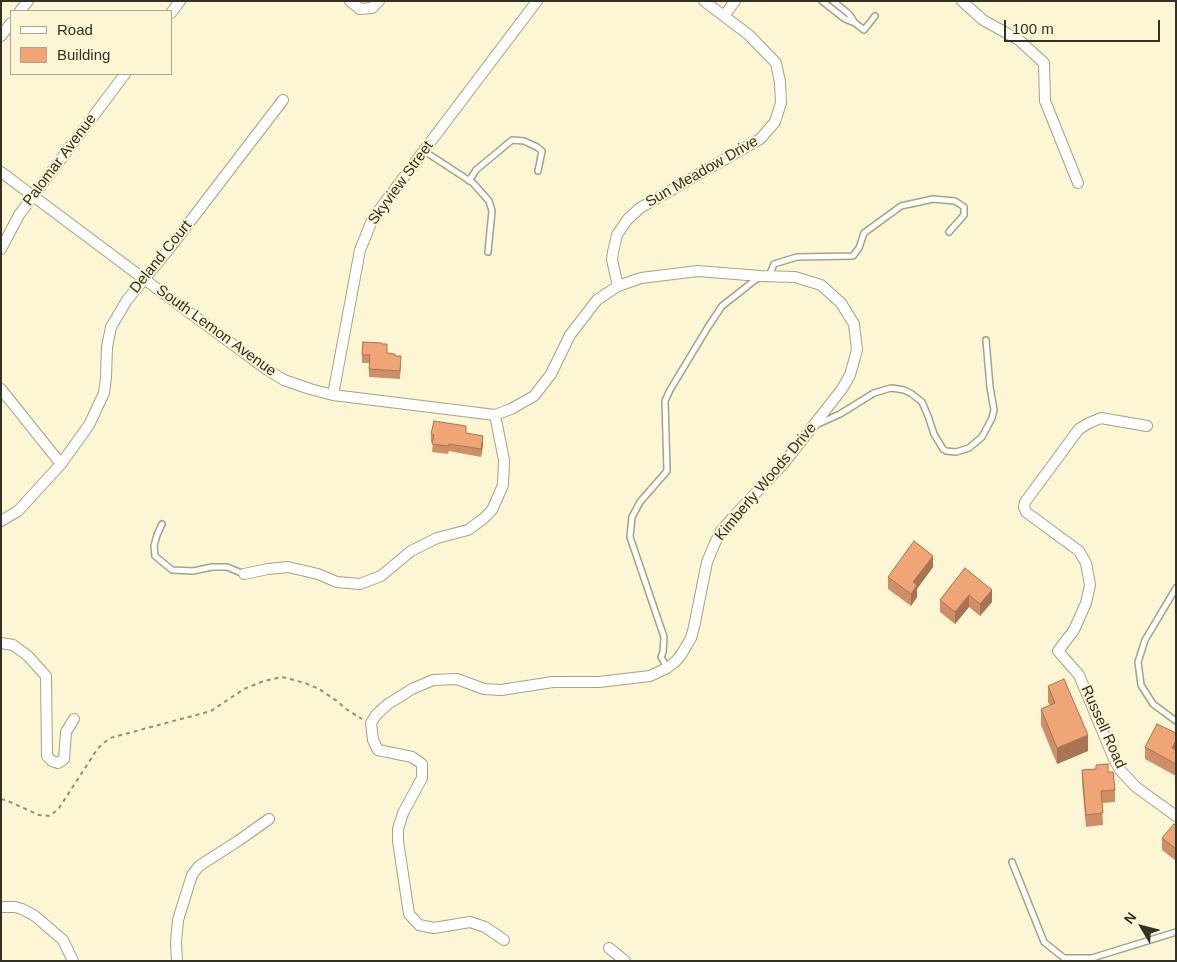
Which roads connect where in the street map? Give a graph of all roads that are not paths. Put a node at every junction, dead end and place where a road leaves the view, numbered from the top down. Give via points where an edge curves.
1 (180, 1) edge
2 (350, 1) edge
3 (379, 1) edge
4 (537, 1) edge
5 (704, 1) edge
6 (735, 1) edge
7 (822, 1) edge
8 (833, 1) edge
9 (962, 1) edge
10 (172, 12) edge
11 (724, 16) junction
12 (875, 16) dead end
13 (854, 23) junction
14 (10, 24) edge
15 (1, 36) edge
16 (124, 75) edge
17 (283, 100) dead end
18 (424, 151) junction
19 (1, 172) edge
20 (538, 172) dead end
21 (469, 181) junction
22 (1078, 183) dead end
23 (33, 196) junction
24 (949, 232) dead end
25 (1, 250) edge
26 (488, 252) dead end
27 (765, 276) junction
28 (144, 279) junction
29 (618, 286) junction
30 (986, 340) dead end
31 (1, 389) edge
32 (333, 395) junction
33 (495, 415) junction
34 (813, 426) junction
35 (1147, 426) dead end
36 (61, 464) junction
37 (1, 521) edge
38 (162, 524) dead end
39 (244, 574) joint
40 (1176, 588) edge
41 (1, 643) edge
42 (667, 668) junction
43 (74, 719) dead end
44 (1176, 721) edge
45 (1176, 816) edge
46 (269, 819) dead end
47 (1012, 862) dead end
48 (1, 907) edge
49 (1176, 932) edge
50 (504, 940) dead end
51 (609, 948) dead end
52 (73, 961) edge
53 (177, 961) edge
54 (624, 961) edge

1 - 10 street
2 - 3 street via 360,9 372,8
4 - 18 street, Skyview Street
5 - 11 street, Sun Meadow Drive
6 - 11 street
7 - 13 lane
8 - 13 lane via 849,14
9 - 22 street via 983,20 1019,40 1044,63 1045,101
11 - 29 street, Sun Meadow Drive via 749,35 776,63 781,103 775,122 760,140 640,208 627,220 617,235 612,252
12 - 13 lane via 864,30
14 - 15 street
16 - 23 street, Palomar Avenue
17 - 28 street, Deland Court
18 - 21 lane
18 - 32 street, Skyview Street via 373,218 366,233
19 - 23 street, South Lemon Avenue
20 - 21 lane via 542,152 524,141 512,140 476,170
21 - 26 lane via 489,201 492,211
23 - 25 street, Palomar Avenue
23 - 28 street, South Lemon Avenue
24 - 27 lane via 964,215 964,207 955,202 933,199 901,206 864,233 853,256 797,256 774,264
27 - 29 street, Kimberly Woods Drive via 698,270 641,278
27 - 34 street, Kimberly Woods Drive via 795,277 821,286 841,303 854,324 857,350 850,375
27 - 42 lane via 722,306 670,390 665,402 667,471 640,502 632,517 630,537 664,637 661,656
28 - 32 street, South Lemon Avenue via 266,369 284,380
28 - 36 street, Deland Court via 112,327 107,347 104,393 89,425
29 - 33 street, Kimberly Woods Drive via 597,300 583,318 551,374 534,396
30 - 34 lane via 994,410 982,437 969,448 956,452 943,449 922,402 898,389 874,392 840,414
31 - 36 street
32 - 33 street, South Lemon Avenue
33 - 39 street via 504,460 503,485 492,510 468,530 437,538 411,551 382,576 360,584 337,582 288,567
34 - 42 street, Kimberly Woods Drive via 721,531 707,562 691,638 681,655
35 - 45 street, Russell Road via 1102,418 1089,423 1079,430 1024,505 1026,512 1079,551 1086,563 1090,585 1086,603 1074,630 1058,651 1079,675 1120,770 1136,788
36 - 37 street, Deland Court via 18,511
38 - 39 lane via 154,546 155,556 172,570 228,567
40 - 44 lane via 1145,640 1138,662 1141,685 1153,704
41 - 43 street via 13,645 46,676 47,756 52,761 58,763 64,759 66,732
42 - 50 street, Kimberly Woods Drive via 650,676 599,682 553,682 501,690 484,689 456,679 433,680 412,689 376,714 371,724 378,750 412,757 422,764 422,778 398,829 409,914 419,925 434,928 470,922 486,927
46 - 53 street via 199,866 192,875 178,920
47 - 49 lane via 1044,942 1064,958 1092,958
48 - 52 street via 15,907 35,916 63,940
51 - 54 street

